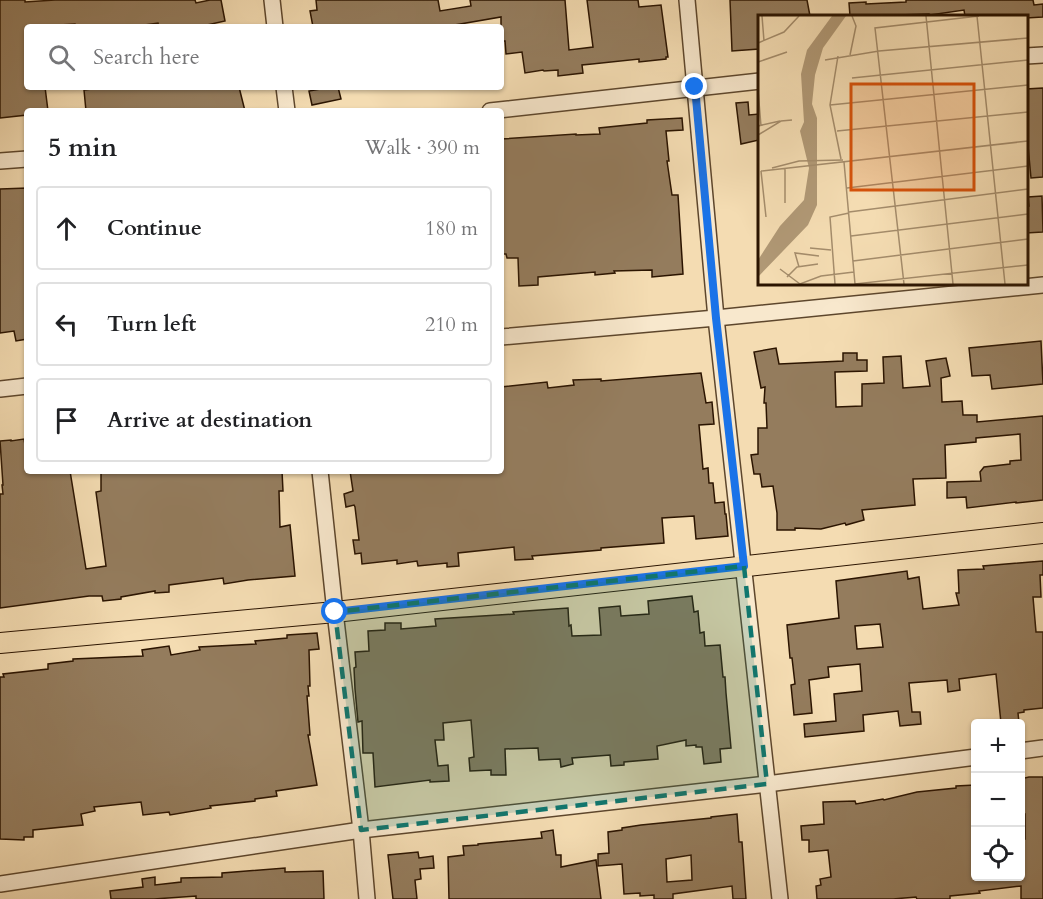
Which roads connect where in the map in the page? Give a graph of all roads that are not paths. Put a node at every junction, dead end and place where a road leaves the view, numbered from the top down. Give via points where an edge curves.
1 (272, 0) edge
2 (687, 0) edge
3 (275, 24) edge
4 (1043, 55) edge
5 (1028, 56) edge
6 (758, 81) edge
7 (695, 87) junction
8 (284, 90) edge
9 (287, 108) edge
10 (504, 109) edge
11 (24, 159) edge
12 (0, 161) edge
13 (1043, 285) edge
14 (716, 318) junction
15 (504, 337) edge
16 (24, 386) edge
17 (0, 389) edge
18 (320, 474) edge
19 (1043, 533) edge
20 (744, 566) junction
21 (335, 612) junction
22 (0, 643) edge
23 (1043, 748) edge
24 (1025, 750) edge
25 (971, 758) edge
26 (767, 784) junction
27 (362, 830) junction
28 (0, 884) edge
29 (367, 899) edge
30 (780, 899) edge

1 - 3 street
2 - 7 street
4 - 5 street
6 - 7 street
7 - 10 street
7 - 14 street
8 - 9 street
11 - 12 street
13 - 14 street
14 - 15 street
14 - 20 street
16 - 17 street
18 - 21 street
19 - 20 main road
20 - 21 main road
20 - 26 street
21 - 22 main road
21 - 27 street
23 - 24 street
25 - 26 street
26 - 27 street
26 - 30 street
27 - 28 street
27 - 29 street

